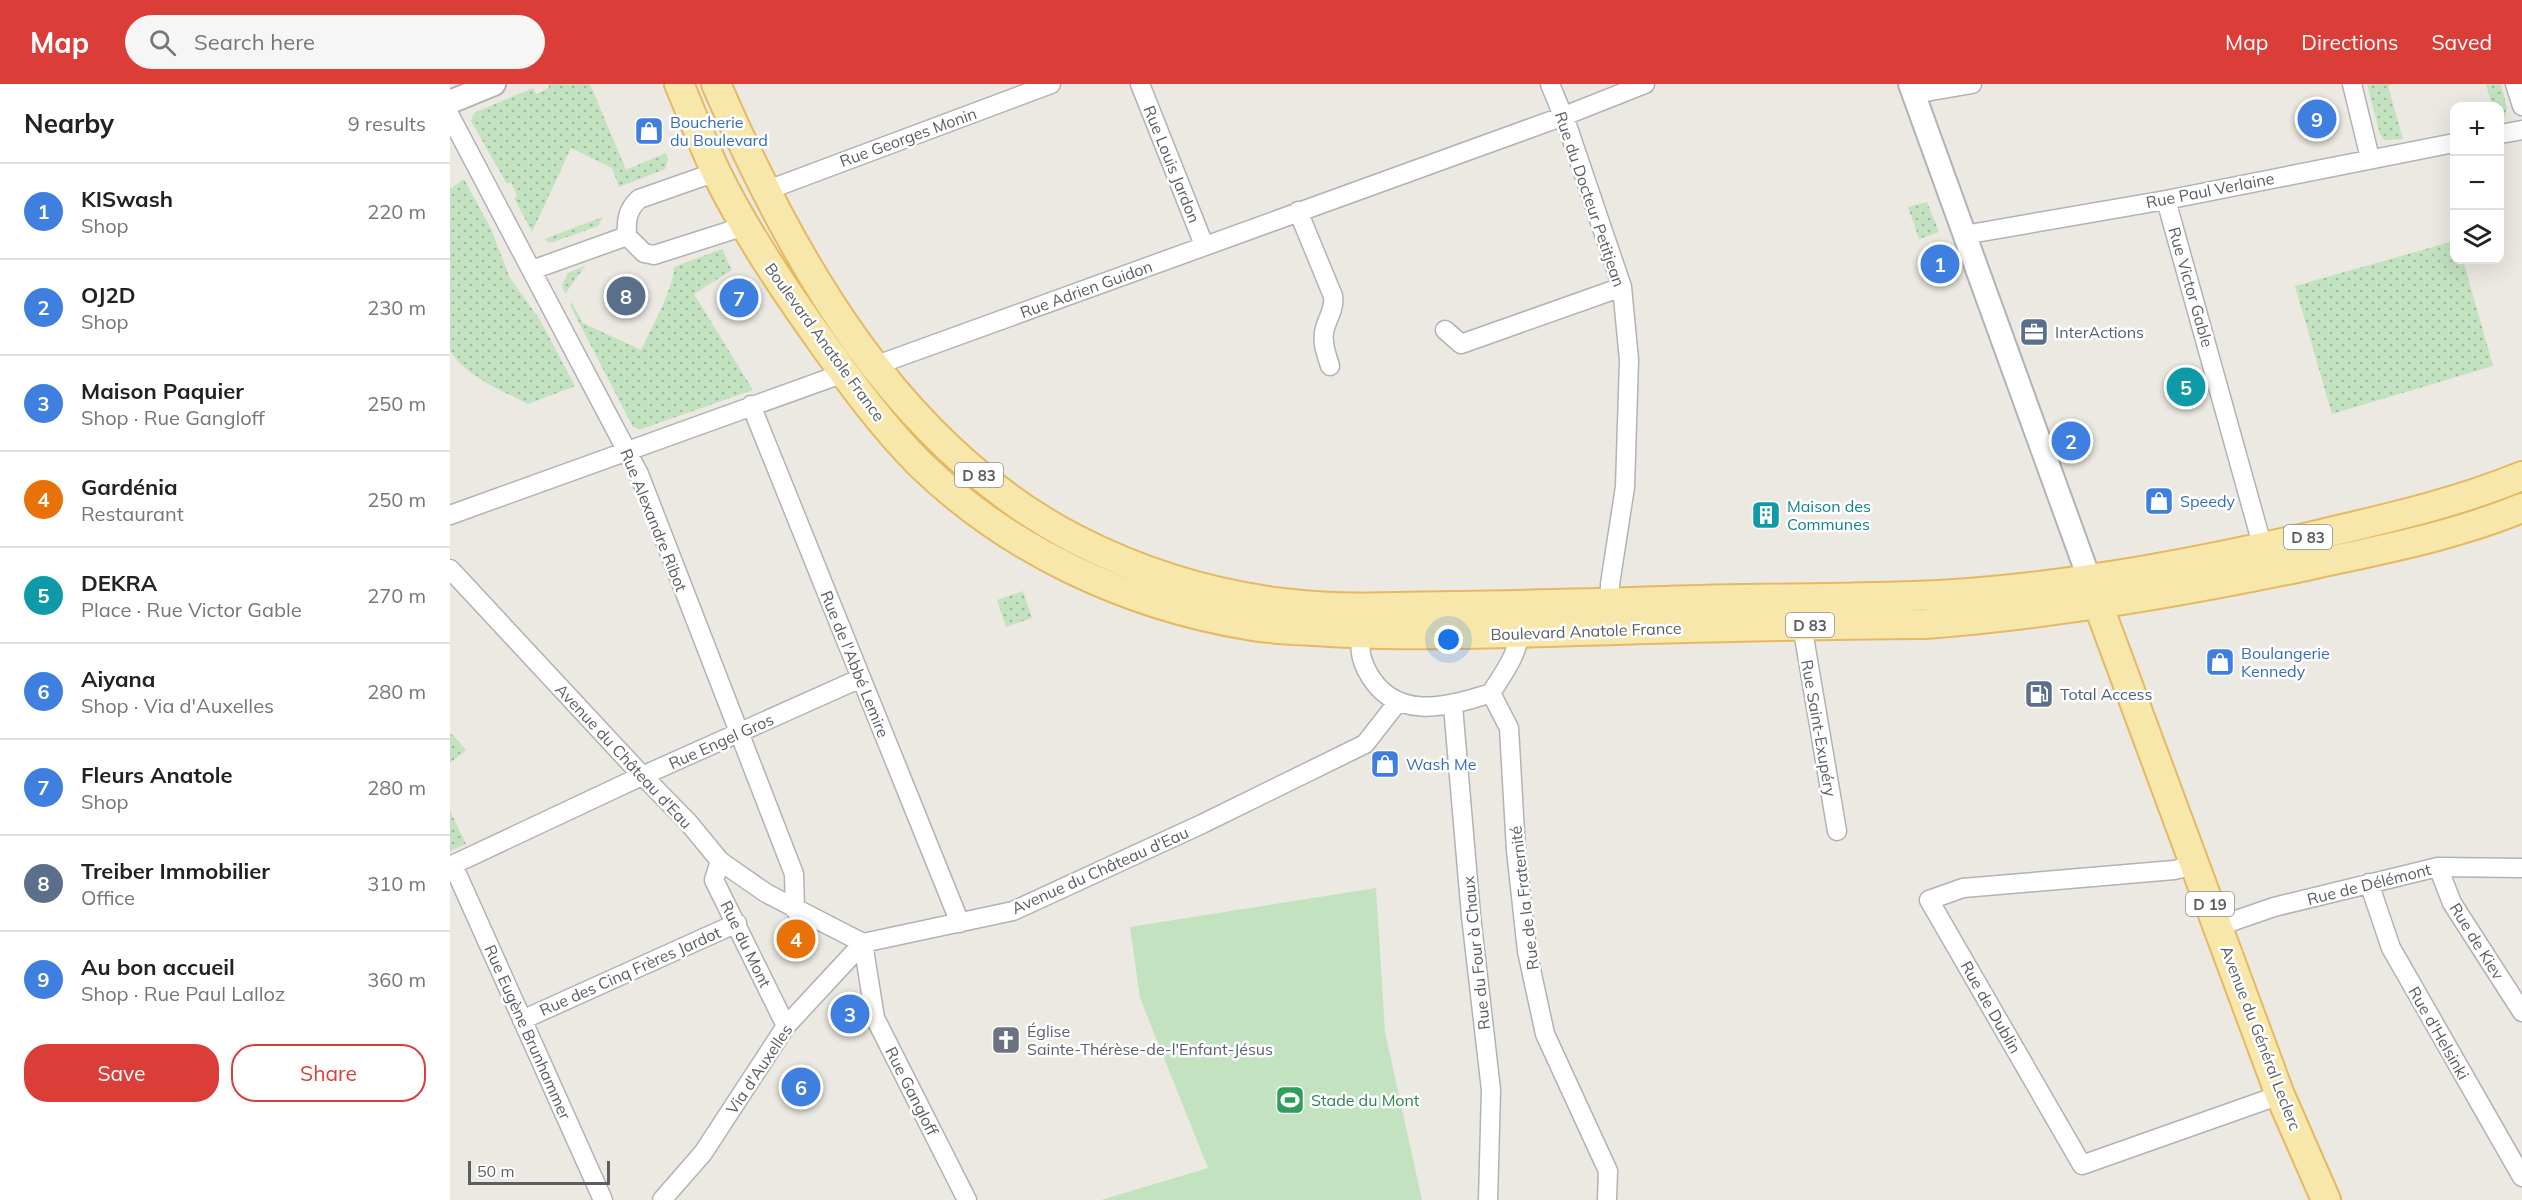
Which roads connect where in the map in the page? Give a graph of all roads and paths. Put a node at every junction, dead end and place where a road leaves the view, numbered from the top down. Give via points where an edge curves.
1 (494, 84) edge
2 (679, 84) edge
3 (716, 84) edge
4 (1050, 84) edge
5 (1140, 84) edge
6 (1550, 84) edge
7 (1645, 84) edge
8 (1972, 84) edge
9 (2352, 84) edge
10 (2516, 84) edge
11 (1912, 89) edge
12 (450, 102) edge
13 (2522, 106) edge
14 (450, 116) edge
15 (1564, 116) junction
16 (2522, 129) edge
17 (2504, 133) edge
18 (2450, 144) edge
19 (2370, 158) junction
20 (716, 172) junction
21 (765, 191) junction
22 (2166, 200) junction
23 (1298, 212) junction
24 (745, 226) junction
25 (1965, 235) junction
26 (627, 236) junction
27 (1204, 245) junction
28 (532, 270) junction
29 (1622, 286) junction
30 (1445, 330) dead end
31 (874, 366) junction
32 (1330, 366) dead end
33 (844, 374) junction
34 (751, 405) junction
35 (627, 451) junction
36 (2522, 476) edge
37 (2522, 508) edge
38 (450, 515) edge
39 (2263, 548) junction
40 (450, 569) edge
41 (2089, 578) junction
42 (1610, 603) junction
43 (1514, 605) junction
44 (2098, 605) junction
45 (1425, 606) junction
46 (1802, 625) junction
47 (1362, 633) junction
48 (1520, 633) junction
49 (861, 678) junction
50 (1491, 693) junction
51 (1397, 703) junction
52 (1453, 706) junction
53 (738, 734) junction
54 (643, 777) junction
55 (1837, 831) dead end
56 (720, 861) junction
57 (2195, 865) junction
58 (452, 866) edge
59 (2438, 867) junction
60 (2522, 868) edge
61 (2369, 884) junction
62 (795, 910) junction
63 (737, 923) junction
64 (960, 923) junction
65 (2219, 926) junction
66 (862, 944) junction
67 (2522, 1012) edge
68 (522, 1020) junction
69 (786, 1026) junction
70 (2280, 1095) junction
71 (2522, 1177) edge
72 (672, 1196) edge
73 (603, 1200) edge
74 (967, 1200) edge
75 (1488, 1200) edge
76 (1607, 1200) edge
77 (2326, 1200) edge

1 - 12 street
2 - 20 main road, Boulevard Anatole France / D 83
3 - 21 main road, Boulevard Anatole France / D 83
4 - 21 street, Rue Georges Monin
5 - 27 street, Rue Louis Jardon
6 - 15 street, Rue du Docteur Petitjean
7 - 15 street, Rue Adrien Guidon
8 - 11 street
9 - 19 street
10 - 13 street
11 - 25 street
14 - 28 street, Rue Alexandre Ribot
15 - 23 street, Rue Adrien Guidon
15 - 29 street, Rue du Docteur Petitjean
16 - 17 street
18 - 19 street, Rue Paul Verlaine
19 - 22 street, Rue Paul Verlaine
20 - 24 main road, Boulevard Anatole France / D 83
20 - 26 street via 639,199 631,206 626,221
21 - 31 main road, Boulevard Anatole France / D 83 via 816,280
22 - 25 street, Rue Paul Verlaine
22 - 39 street, Rue Victor Gable
23 - 27 street, Rue Adrien Guidon
23 - 32 street via 1334,296 1335,306 1323,345
24 - 26 street via 654,255 644,253
24 - 33 main road, Boulevard Anatole France / D 83
25 - 41 street
26 - 28 street
27 - 31 street, Rue Adrien Guidon
28 - 35 street, Rue Alexandre Ribot
29 - 30 street via 1461,344
29 - 42 street, Rue du Docteur Petitjean via 1629,360 1625,487
31 - 45 main road, Boulevard Anatole France / D 83 via 906,406 978,474 1027,510 1119,560 1196,586 1252,599 1306,606
33 - 34 street
33 - 47 main road, Boulevard Anatole France / D 83 via 921,465 999,527 1063,565 1160,605 1230,622
34 - 35 street
34 - 49 street, Rue de l'Abbé Lemire
35 - 38 street
35 - 53 street, Rue Alexandre Ribot
36 - 39 main road, D 83 via 2424,510
37 - 44 main road, D 83 via 2434,538 2200,589
39 - 41 main road, D 83 via 2171,567
40 - 54 street, Avenue du Château d'Eau
41 - 42 main road, Boulevard Anatole France / D 83 via 1918,596
41 - 44 main road, D 19
42 - 43 main road, Boulevard Anatole France / D 83
43 - 45 main road, Boulevard Anatole France / D 83
43 - 48 street
44 - 46 main road, Boulevard Anatole France / D 83 via 1925,624
44 - 57 main road, Avenue du Général Leclerc / D 19
45 - 47 street via 1368,624
46 - 48 main road, Boulevard Anatole France / D 83
46 - 55 street, Rue Saint-Exupéry
47 - 48 main road, Boulevard Anatole France / D 83
47 - 51 street via 1359,654 1372,681
48 - 50 street via 1511,661
49 - 53 street, Rue Engel Gros
49 - 64 street, Rue de l'Abbé Lemire
50 - 52 street
50 - 76 street, Rue de la Fraternité via 1509,728 1515,850 1545,1034 1608,1171
51 - 52 street
51 - 64 street, Avenue du Château d'Eau via 1365,744 1013,911
52 - 75 street, Rue du Four à Chaux via 1491,1090
53 - 54 street, Rue Engel Gros
53 - 62 street, Rue Alexandre Ribot via 794,874
54 - 56 street, Avenue du Château d'Eau
54 - 58 street, Rue Engel Gros
56 - 62 street, Avenue du Château d'Eau
56 - 63 street, Rue du Mont via 714,880
57 - 65 main road, Avenue du Général Leclerc / D 19
57 - 70 street, Rue de Dublin via 1963,888 1929,900 2082,1165
58 - 68 street, Rue Eugène Brunhammer
59 - 60 street, Rue de Délémont
59 - 61 street, Rue de Délémont
59 - 67 street, Rue de Kiev via 2452,903
61 - 65 street, Rue de Délémont via 2274,907
61 - 71 street, Rue d'Helsinki via 2391,948
62 - 66 street, Avenue du Château d'Eau
63 - 68 street, Rue des Cinq Frères Jardot
63 - 69 street, Rue du Mont
64 - 66 street, Avenue du Château d'Eau
65 - 70 main road, Avenue du Général Leclerc / D 19
66 - 69 street, Via d'Auxelles
66 - 74 street, Rue Gangloff via 875,1018
68 - 73 street, Rue Eugène Brunhammer
69 - 72 street, Via d'Auxelles
70 - 77 main road, Avenue du Général Leclerc / D 19

